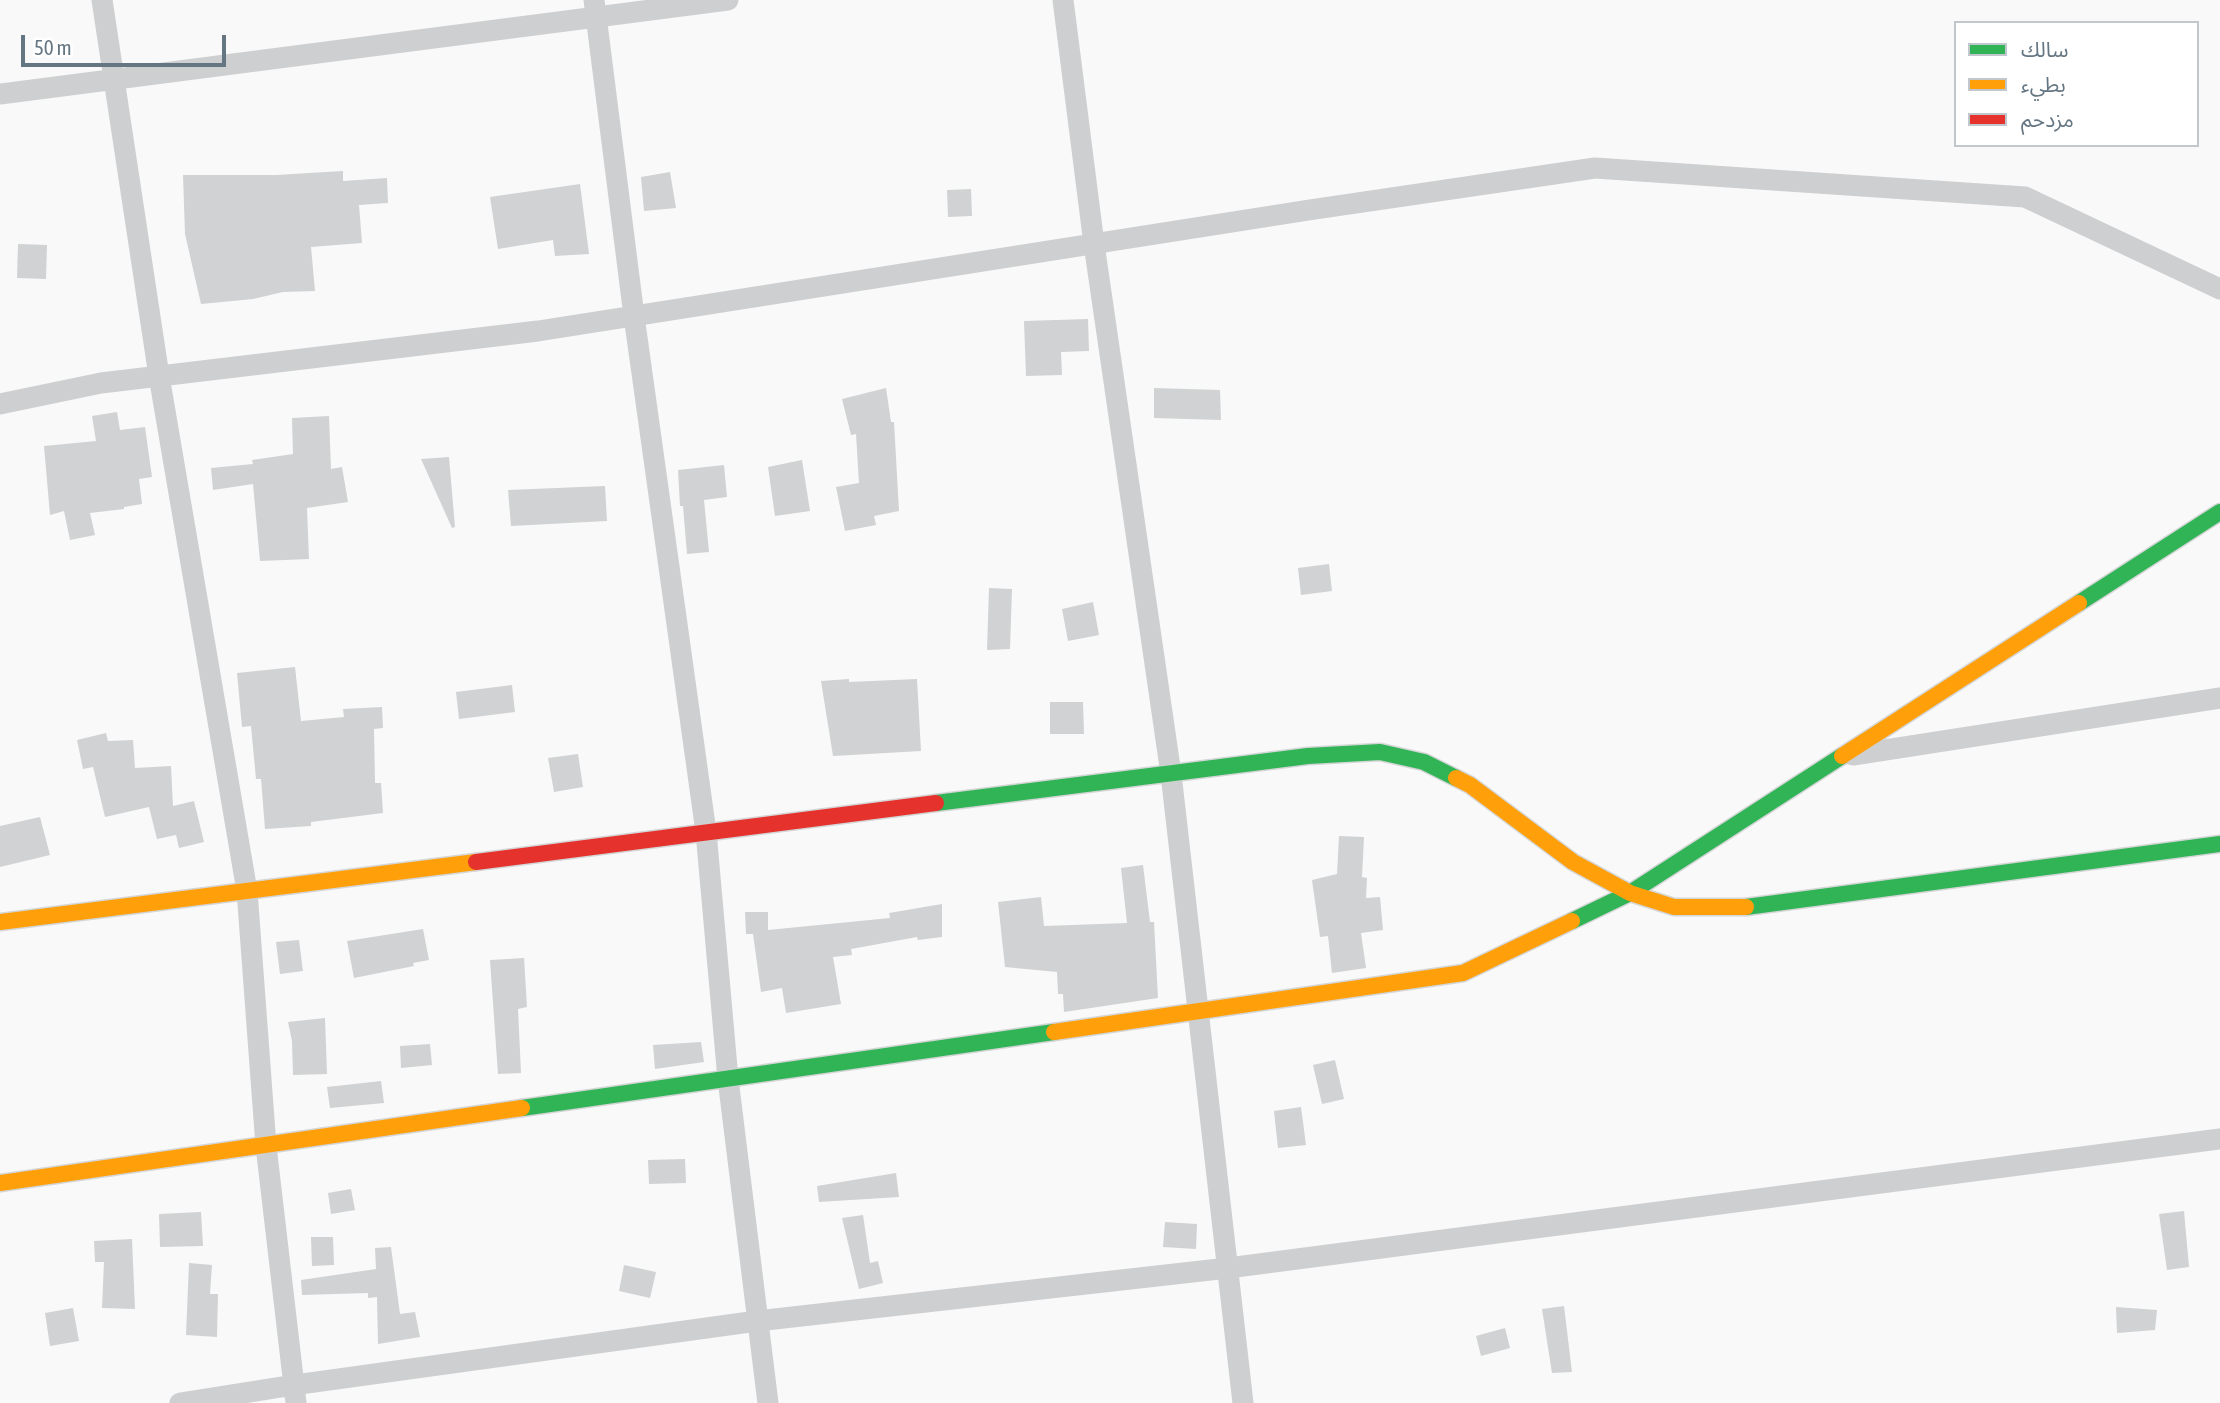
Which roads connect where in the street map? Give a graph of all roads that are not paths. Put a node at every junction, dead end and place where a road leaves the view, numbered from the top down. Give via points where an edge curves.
1 (102, 0) edge
2 (728, 0) edge
3 (1063, 0) edge
4 (595, 9) edge
5 (114, 79) junction
6 (0, 94) edge
7 (1094, 244) junction
8 (2220, 289) edge
9 (634, 316) junction
10 (159, 376) junction
11 (0, 404) edge
12 (2220, 512) edge
13 (2220, 698) edge
14 (1841, 757) junction
15 (1171, 774) junction
16 (706, 832) junction
17 (2220, 844) edge
18 (247, 891) junction
19 (1630, 893) junction
20 (0, 922) edge
21 (1198, 1012) junction
22 (728, 1079) junction
23 (2220, 1139) edge
24 (266, 1146) junction
25 (0, 1183) edge
26 (1228, 1268) junction
27 (757, 1321) junction
28 (295, 1394) edge
29 (180, 1403) edge
30 (768, 1403) edge
31 (1243, 1403) edge

1 - 5 street
2 - 4 street
3 - 7 street
4 - 5 street
4 - 9 street
5 - 6 street
5 - 10 street
7 - 8 street via 1595,168 2025,197
7 - 9 street
7 - 15 street
9 - 10 street
9 - 16 street
10 - 11 street
10 - 18 street
12 - 14 street
13 - 14 street
14 - 19 street
15 - 16 street
15 - 19 street via 1356,753 1380,752 1424,762 1470,785 1573,862
15 - 21 street
16 - 18 street
16 - 22 street
17 - 19 street via 1756,906 1674,906
18 - 20 street
18 - 24 street
19 - 21 street via 1463,973
21 - 22 street
21 - 26 street
22 - 24 street
22 - 27 street
23 - 26 street
24 - 25 street
24 - 28 street
26 - 27 street
26 - 31 street
27 - 28 street
27 - 30 street
28 - 29 street

